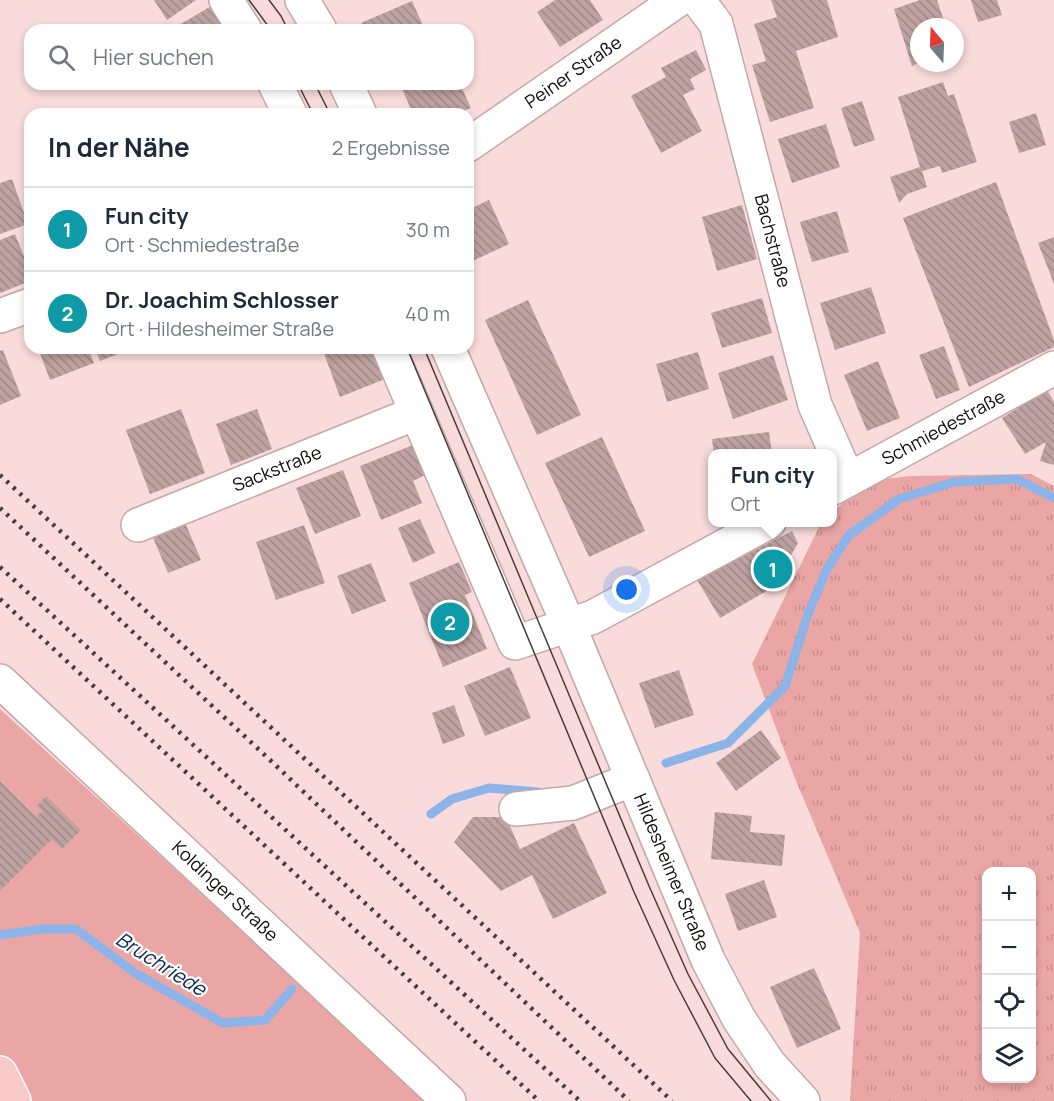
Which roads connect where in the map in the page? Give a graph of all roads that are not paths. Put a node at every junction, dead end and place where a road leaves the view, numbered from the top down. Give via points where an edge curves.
1 (226, 0) edge
2 (302, 0) edge
3 (678, 0) edge
4 (698, 0) edge
5 (241, 24) edge
6 (316, 24) edge
7 (278, 90) edge
8 (349, 90) edge
9 (287, 108) edge
10 (357, 108) edge
11 (474, 141) edge
12 (24, 307) edge
13 (0, 316) edge
14 (391, 354) edge
15 (451, 354) edge
16 (1054, 368) edge
17 (416, 413) junction
18 (829, 449) edge
19 (840, 484) edge
20 (138, 525) dead end
21 (760, 527) edge
22 (569, 626) junction
23 (0, 681) edge
24 (633, 779) junction
25 (516, 809) dead end
26 (0, 1073) edge
27 (14, 1101) edge
28 (449, 1101) edge
29 (802, 1101) edge

1 - 5 street
2 - 6 street
3 - 11 street, Peiner Straße
4 - 18 street, Bachstraße via 716,24
7 - 9 street
8 - 10 street
12 - 13 street
14 - 17 street
15 - 22 street, Hildesheimer Straße
16 - 19 street, Schmiedestraße
17 - 20 street, Sackstraße
17 - 22 street via 515,643
21 - 22 street via 593,617
22 - 24 street, Hildesheimer Straße
23 - 28 street, Koldinger Straße
24 - 25 street via 573,803
24 - 29 street, Hildesheimer Straße via 708,960 739,1020 770,1065
26 - 27 main road

